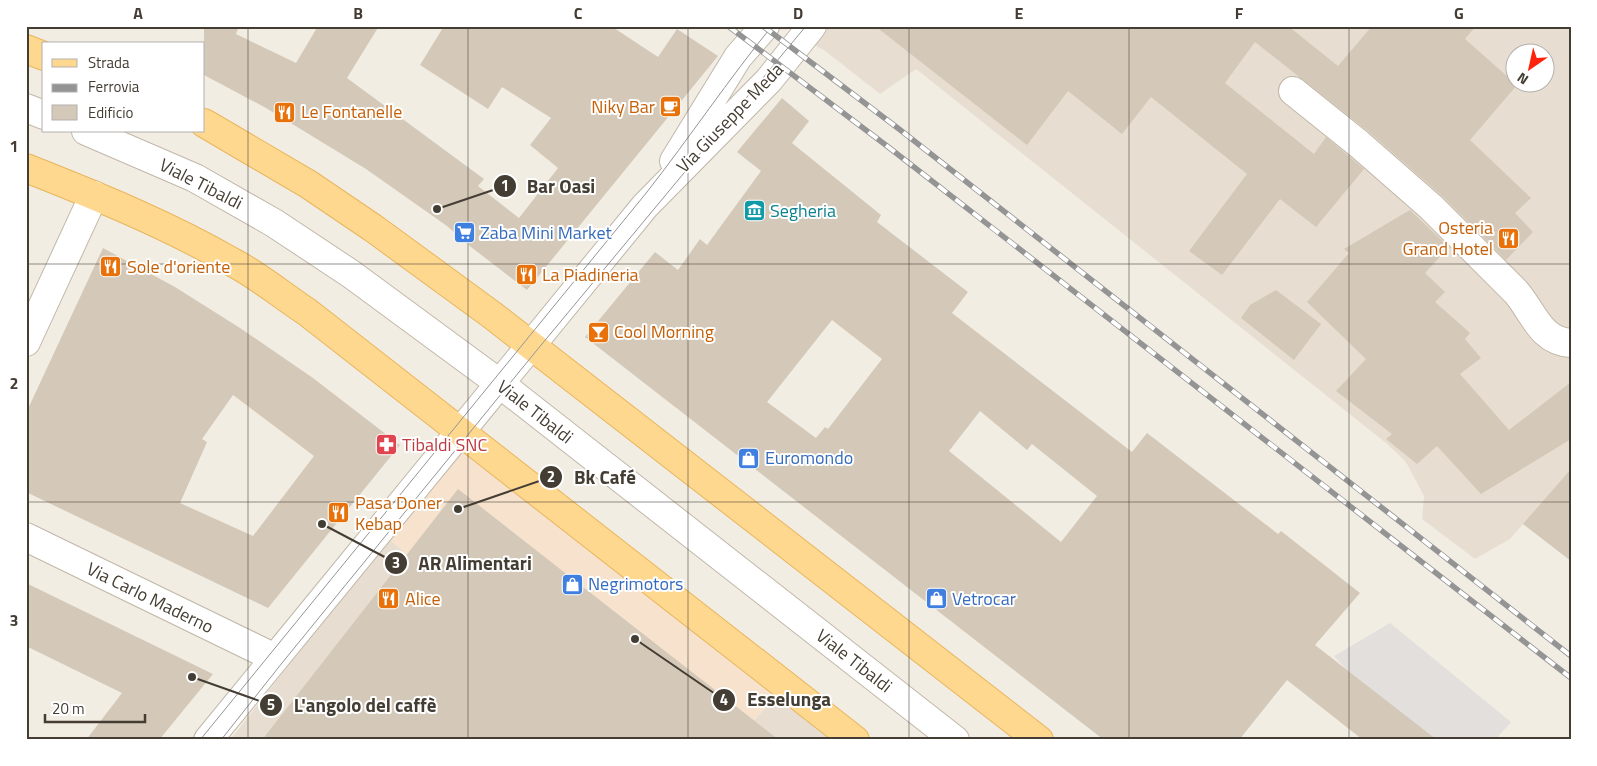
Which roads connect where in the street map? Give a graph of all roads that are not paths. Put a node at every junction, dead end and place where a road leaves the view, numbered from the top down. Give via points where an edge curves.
1 (765, 26) edge
2 (812, 26) edge
3 (26, 49) edge
4 (42, 55) edge
5 (1293, 91) dead end
6 (26, 108) edge
7 (42, 114) edge
8 (205, 124) edge
9 (88, 132) edge
10 (26, 168) edge
11 (94, 195) junction
12 (645, 206) junction
13 (26, 342) edge
14 (1571, 343) edge
15 (531, 344) junction
16 (499, 383) junction
17 (461, 432) junction
18 (26, 537) edge
19 (275, 658) junction
20 (208, 740) edge
21 (855, 740) edge
22 (955, 740) edge
23 (1038, 740) edge

1 - 12 street, Via Giuseppe Meda via 738,58
2 - 12 street, Via Giuseppe Meda via 769,80
3 - 4 main road
5 - 14 street via 1431,207 1516,292 1546,334 1558,342
6 - 7 street
8 - 15 main road via 308,184
9 - 16 street, Viale Tibaldi via 195,178 274,223
10 - 11 main road
11 - 13 street
11 - 17 main road via 166,227 236,264 307,312
12 - 15 street, Via Giuseppe Meda
15 - 16 street, Via Giuseppe Meda
15 - 23 main road
16 - 17 street, Via Giuseppe Meda
16 - 22 street, Viale Tibaldi
17 - 19 street, Via Giuseppe Meda
17 - 21 main road
18 - 19 street, Via Carlo Maderno
19 - 20 street, Via Giuseppe Meda

